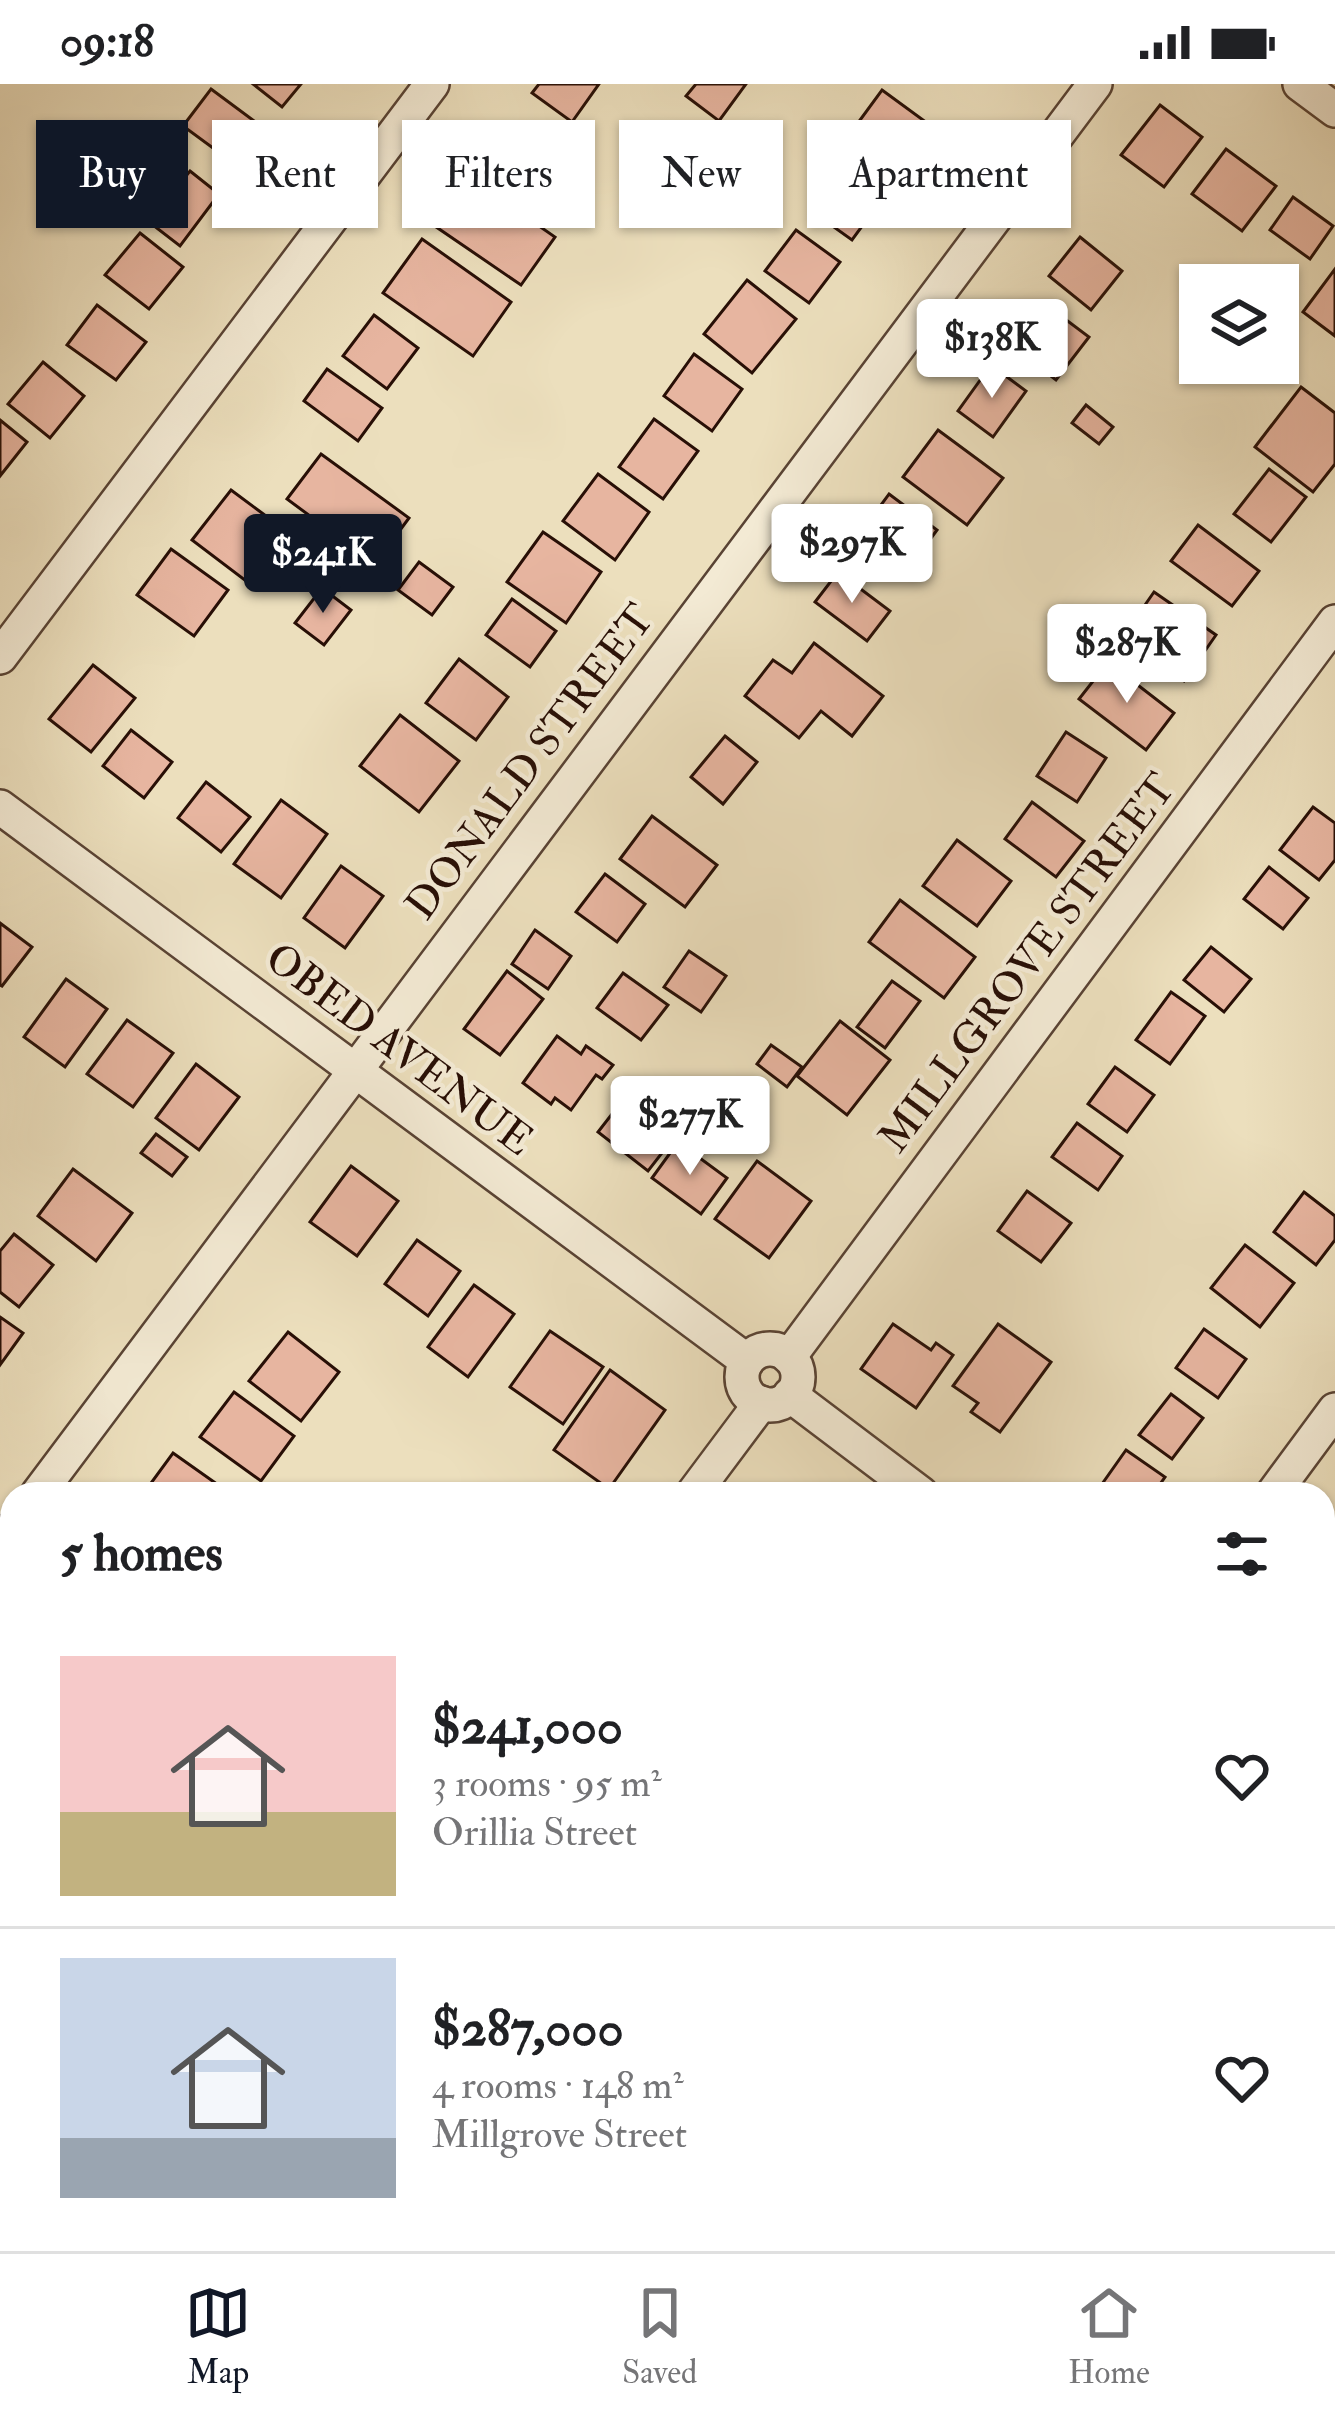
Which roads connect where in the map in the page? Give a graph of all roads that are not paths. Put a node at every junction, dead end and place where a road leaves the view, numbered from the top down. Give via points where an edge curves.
1 (432, 84) edge
2 (1095, 84) edge
3 (1300, 84) edge
4 (1335, 110) edge
5 (1335, 622) edge
6 (0, 657) edge
7 (0, 807) edge
8 (353, 1070) junction
9 (789, 1357) junction
10 (747, 1361) junction
11 (776, 1399) junction
12 (1335, 1410) edge
13 (47, 1482) edge
14 (703, 1482) edge
15 (903, 1482) edge
16 (1283, 1482) edge

1 - 6 street
2 - 8 street, DONALD STREET
3 - 4 street
5 - 9 street, MILLGROVE STREET
7 - 8 street, OBED AVENUE
8 - 10 street, OBED AVENUE
8 - 13 street, DONALD STREET
9 - 10 street via 772,1349
9 - 11 street via 797,1380
10 - 11 street via 747,1394
11 - 14 street
11 - 15 street
12 - 16 street

